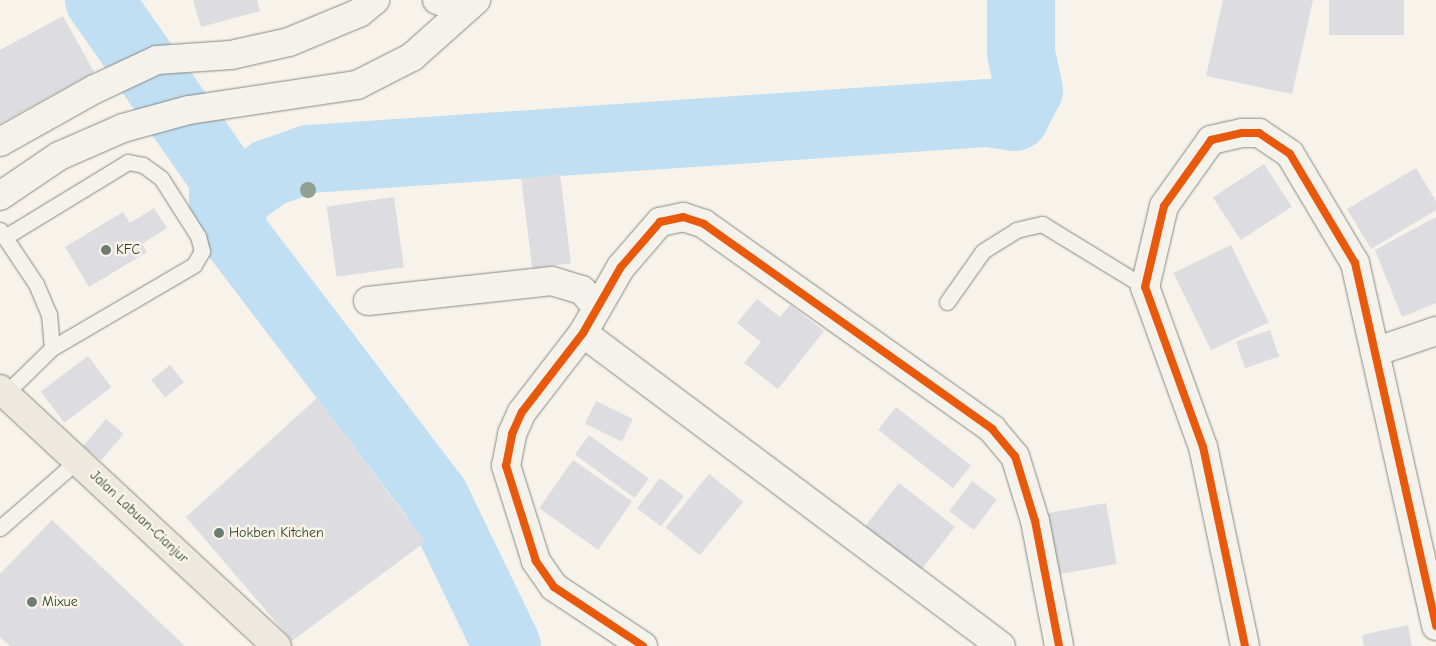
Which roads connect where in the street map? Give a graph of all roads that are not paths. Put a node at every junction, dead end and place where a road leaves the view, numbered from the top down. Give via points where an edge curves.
1 (375, 0) edge
2 (437, 0) edge
3 (469, 5) edge
4 (41, 118) junction
5 (0, 142) edge
6 (64, 155) junction
7 (0, 196) edge
8 (2, 234) edge
9 (1145, 287) junction
10 (368, 301) dead end
11 (947, 302) dead end
12 (597, 308) junction
13 (1436, 331) edge
14 (584, 333) junction
15 (52, 348) junction
16 (1375, 352) junction
17 (2, 392) edge
18 (78, 460) junction
19 (0, 528) edge
20 (1436, 626) edge
21 (277, 646) edge
22 (643, 646) edge
23 (1000, 646) edge
24 (1059, 646) edge
25 (1245, 646) edge

1 - 4 street via 359,13 289,42 231,55 157,60
2 - 3 street
3 - 6 street via 412,57 357,85 190,110 123,128
4 - 5 street
4 - 6 street
6 - 7 street
8 - 15 lane via 36,284 49,314
8 - 15 lane via 128,162 143,165 161,178 198,236 202,251 194,265
9 - 11 lane via 1042,224 1016,230 983,251
9 - 16 street via 1164,206 1190,164 1211,140 1259,132 1290,154 1355,263
9 - 25 street via 1203,447
10 - 12 street via 552,281 582,290
12 - 14 street
12 - 24 street via 621,267 660,222 683,217 704,224 992,429 1015,456 1035,521
13 - 16 street
14 - 22 street via 522,412 512,434 506,466 536,562 554,587
14 - 23 street
15 - 17 lane
16 - 20 street
17 - 18 highway, Jalan Labuan-Cianjur
18 - 19 lane
18 - 21 highway, Jalan Labuan-Cianjur

